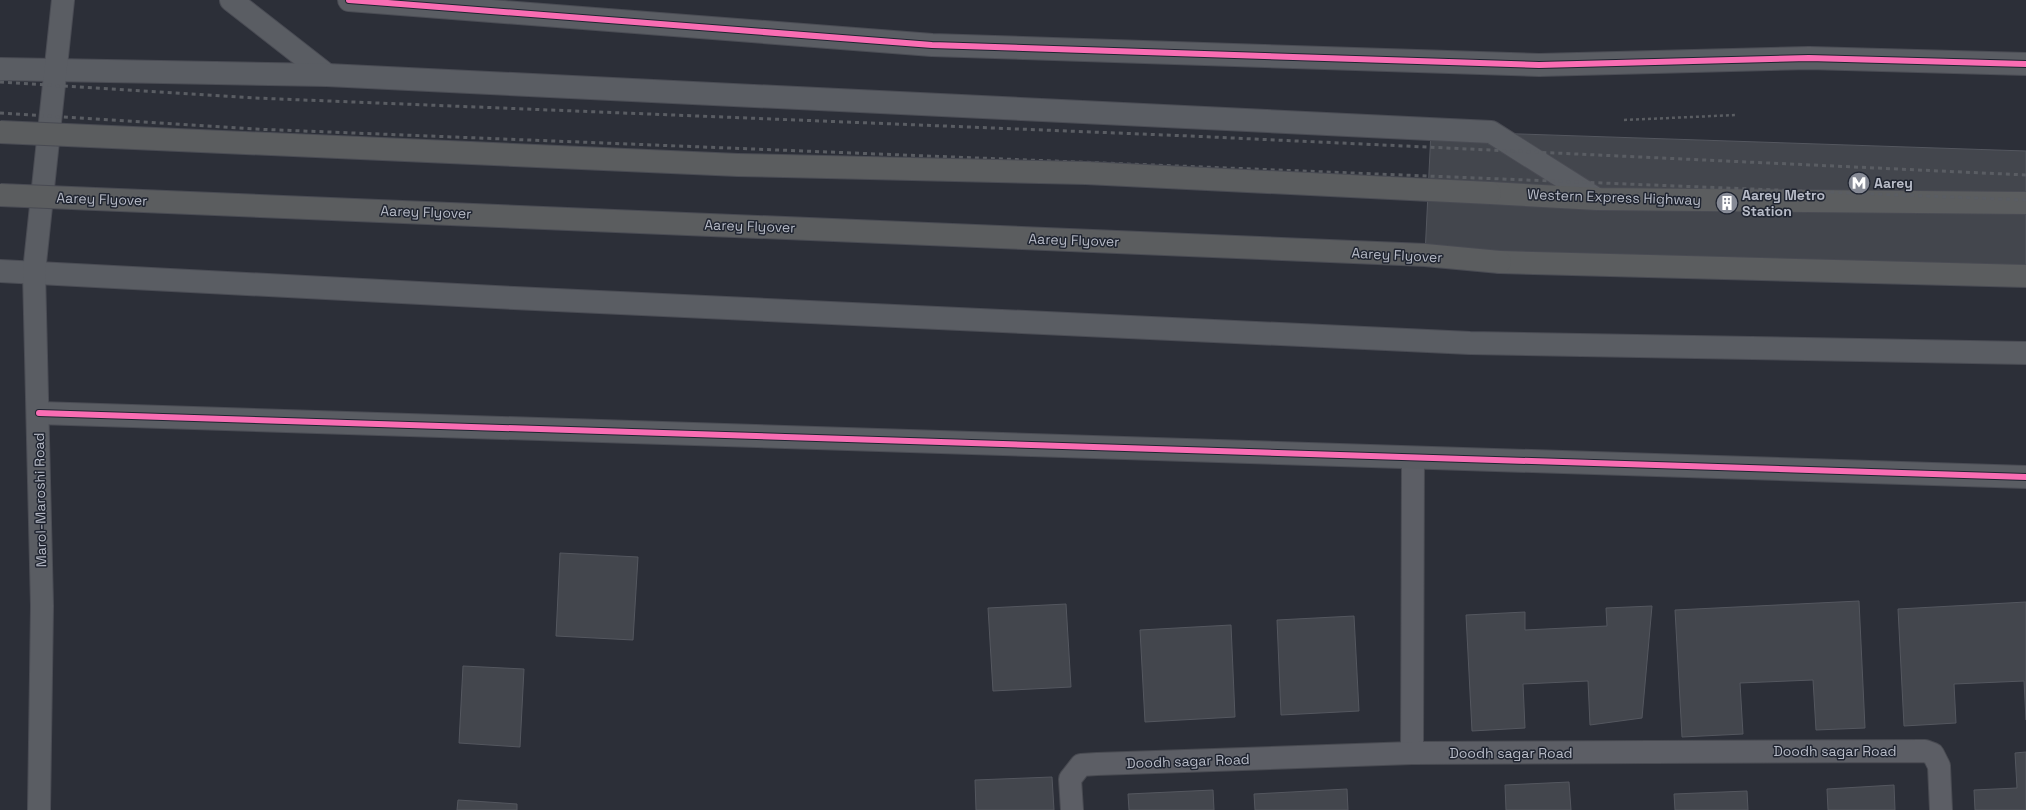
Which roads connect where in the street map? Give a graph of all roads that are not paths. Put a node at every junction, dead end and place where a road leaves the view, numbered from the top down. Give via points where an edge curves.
1 (63, 0) edge
2 (231, 0) edge
3 (349, 0) edge
4 (2026, 64) edge
5 (0, 69) edge
6 (56, 71) junction
7 (327, 75) junction
8 (0, 132) edge
9 (0, 195) edge
10 (1597, 199) junction
11 (2026, 203) edge
12 (0, 271) edge
13 (34, 272) junction
14 (2026, 276) edge
15 (2026, 353) edge
16 (38, 413) junction
17 (1413, 458) junction
18 (2026, 477) edge
19 (1412, 753) junction
20 (39, 810) edge
21 (1072, 810) edge
22 (1941, 810) edge

1 - 6 main road, Marol-Maroshi Road
2 - 7 main road
3 - 4 main road via 932,45 1539,65 1809,58
5 - 6 main road
6 - 7 main road
6 - 13 main road, Marol-Maroshi Road
7 - 10 main road via 1491,132
8 - 10 highway, Western Express Highway, bridge via 738,165 1086,173
9 - 14 highway, Aarey Flyover, bridge via 1417,255 1500,262
10 - 11 highway, Western Express Highway
12 - 13 main road
13 - 15 main road via 537,299 1462,342
13 - 16 main road, Marol-Maroshi Road
16 - 17 main road
16 - 20 main road, Marol-Maroshi Road via 42,606
17 - 18 main road
17 - 19 street
19 - 21 street, Doodh sagar Road via 1081,765 1070,779
19 - 22 street, Doodh sagar Road via 1925,751 1934,754 1940,766

